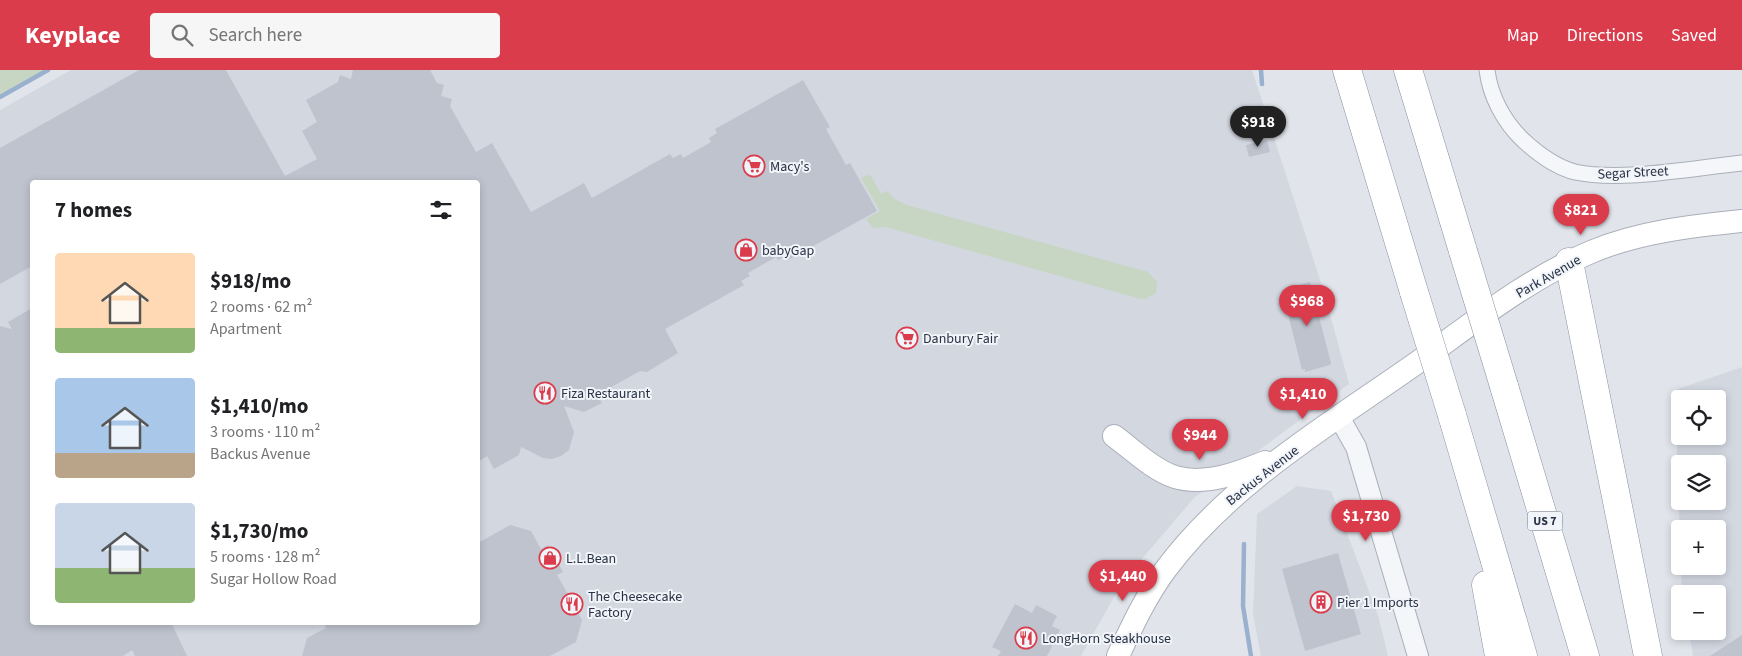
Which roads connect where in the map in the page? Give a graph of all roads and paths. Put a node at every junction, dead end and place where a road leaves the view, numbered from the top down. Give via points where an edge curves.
1 (1347, 70) edge
2 (1408, 70) edge
3 (1487, 70) edge
4 (1742, 163) edge
5 (1742, 221) edge
6 (1569, 262) junction
7 (1452, 338) joint
8 (1504, 386) junction
9 (1452, 415) junction
10 (1339, 417) junction
11 (1114, 436) dead end
12 (1290, 452) junction
13 (1118, 656) edge
14 (1418, 656) edge
15 (1499, 656) edge
16 (1523, 656) edge
17 (1569, 656) edge
18 (1585, 656) edge
19 (1648, 656) edge

1 - 9 highway, bridge
2 - 8 highway, US 7, bridge
3 - 4 street, Segar Street via 1503,116 1517,134 1540,154 1573,171 1616,176
5 - 6 main road, Park Avenue via 1655,233
6 - 7 main road, Park Avenue via 1538,279
6 - 19 highway
7 - 10 main road, Backus Avenue
8 - 17 highway
8 - 18 highway, US 7
9 - 15 highway
9 - 16 highway
10 - 12 main road, Backus Avenue
10 - 14 street via 1356,447
11 - 12 main road via 1164,472 1188,479 1203,480 1238,472
12 - 13 main road, Backus Avenue via 1228,501 1194,535 1153,587

